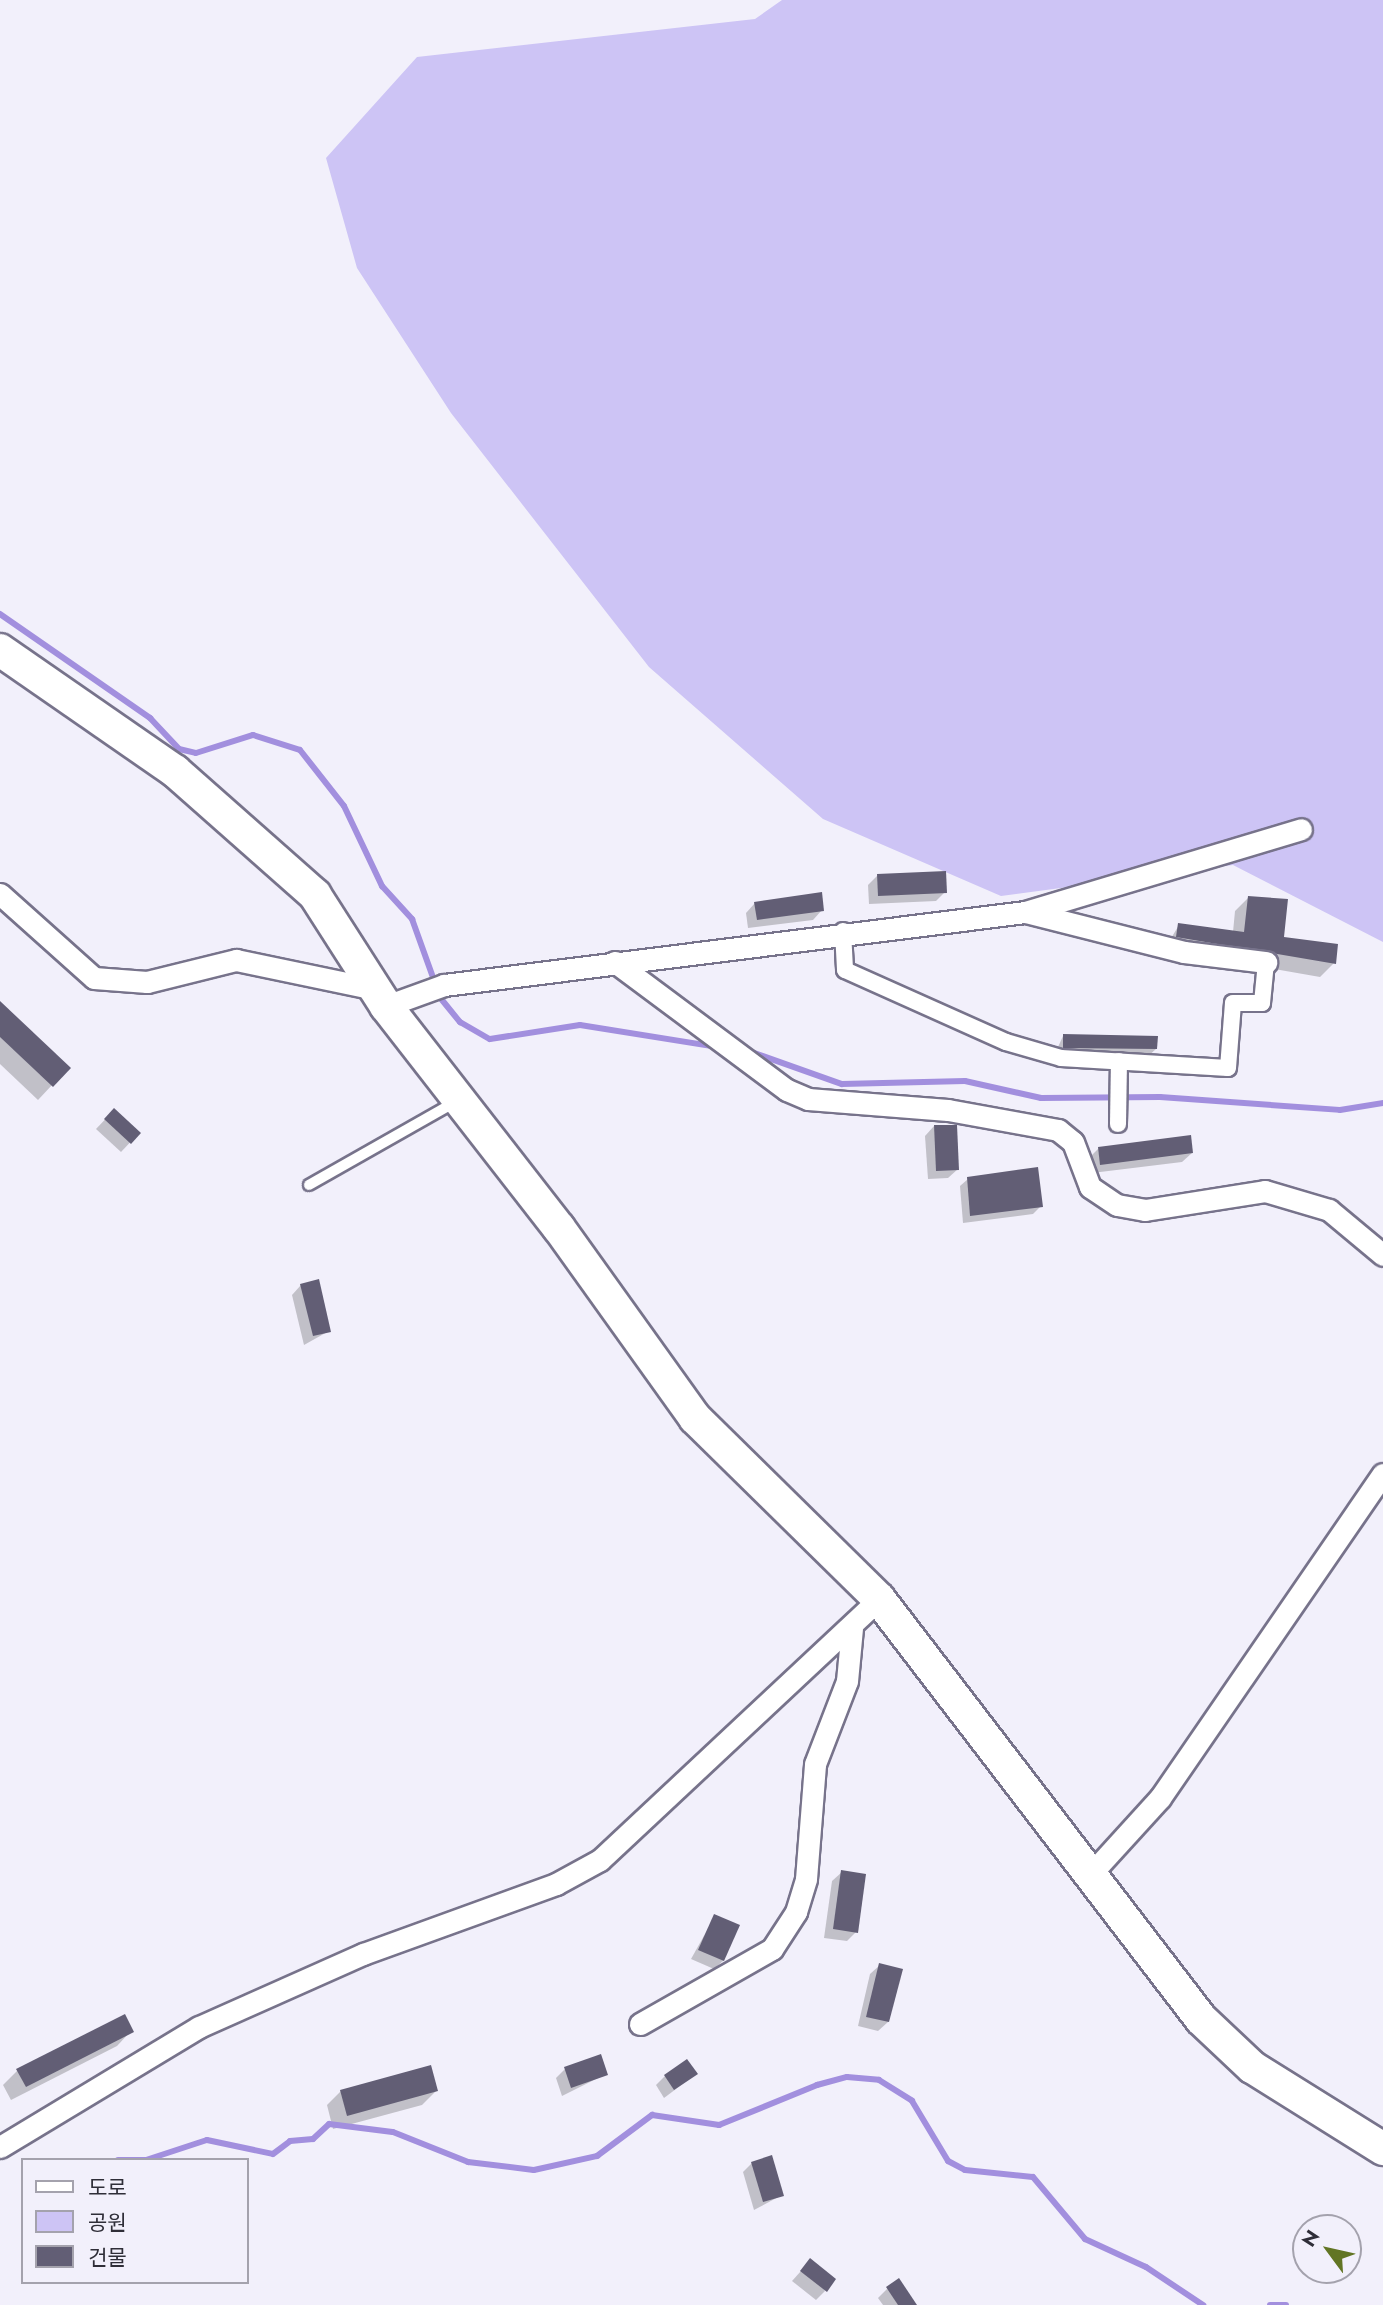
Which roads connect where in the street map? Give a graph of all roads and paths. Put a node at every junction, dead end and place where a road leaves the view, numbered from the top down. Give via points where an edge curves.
1 (0, 650) edge
2 (1301, 829) dead end
3 (0, 894) edge
4 (1025, 912) junction
5 (844, 931) junction
6 (615, 962) junction
7 (1266, 962) joint
8 (381, 998) junction
9 (1119, 1061) junction
10 (457, 1099) junction
11 (1118, 1118) dead end
12 (309, 1185) dead end
13 (1383, 1255) edge
14 (1383, 1475) edge
15 (878, 1599) junction
16 (852, 1628) junction
17 (1088, 1877) junction
18 (640, 2024) dead end
19 (0, 2147) edge
20 (1383, 2149) edge

1 - 8 main road via 175,771 239,825 315,895
2 - 4 street
3 - 8 street via 94,978 147,982 236,960
4 - 5 street
4 - 7 street via 1184,952
5 - 6 street
5 - 9 street via 845,970 1006,1042 1061,1058
6 - 8 street
6 - 13 street via 778,1084 808,1099 948,1110 1058,1130 1073,1142 1090,1187 1117,1205 1145,1210 1265,1191 1329,1210
7 - 9 street via 1262,1003 1233,1003 1228,1068
8 - 10 main road
9 - 11 street
10 - 12 lane via 447,1111
10 - 15 main road via 702,1427
14 - 17 street via 1160,1798
15 - 16 street
15 - 17 main road
16 - 18 street via 847,1681 815,1764 806,1879 796,1912 762,1955
16 - 19 street via 589,1867 312,1975 199,2027
17 - 20 main road via 1229,2049

